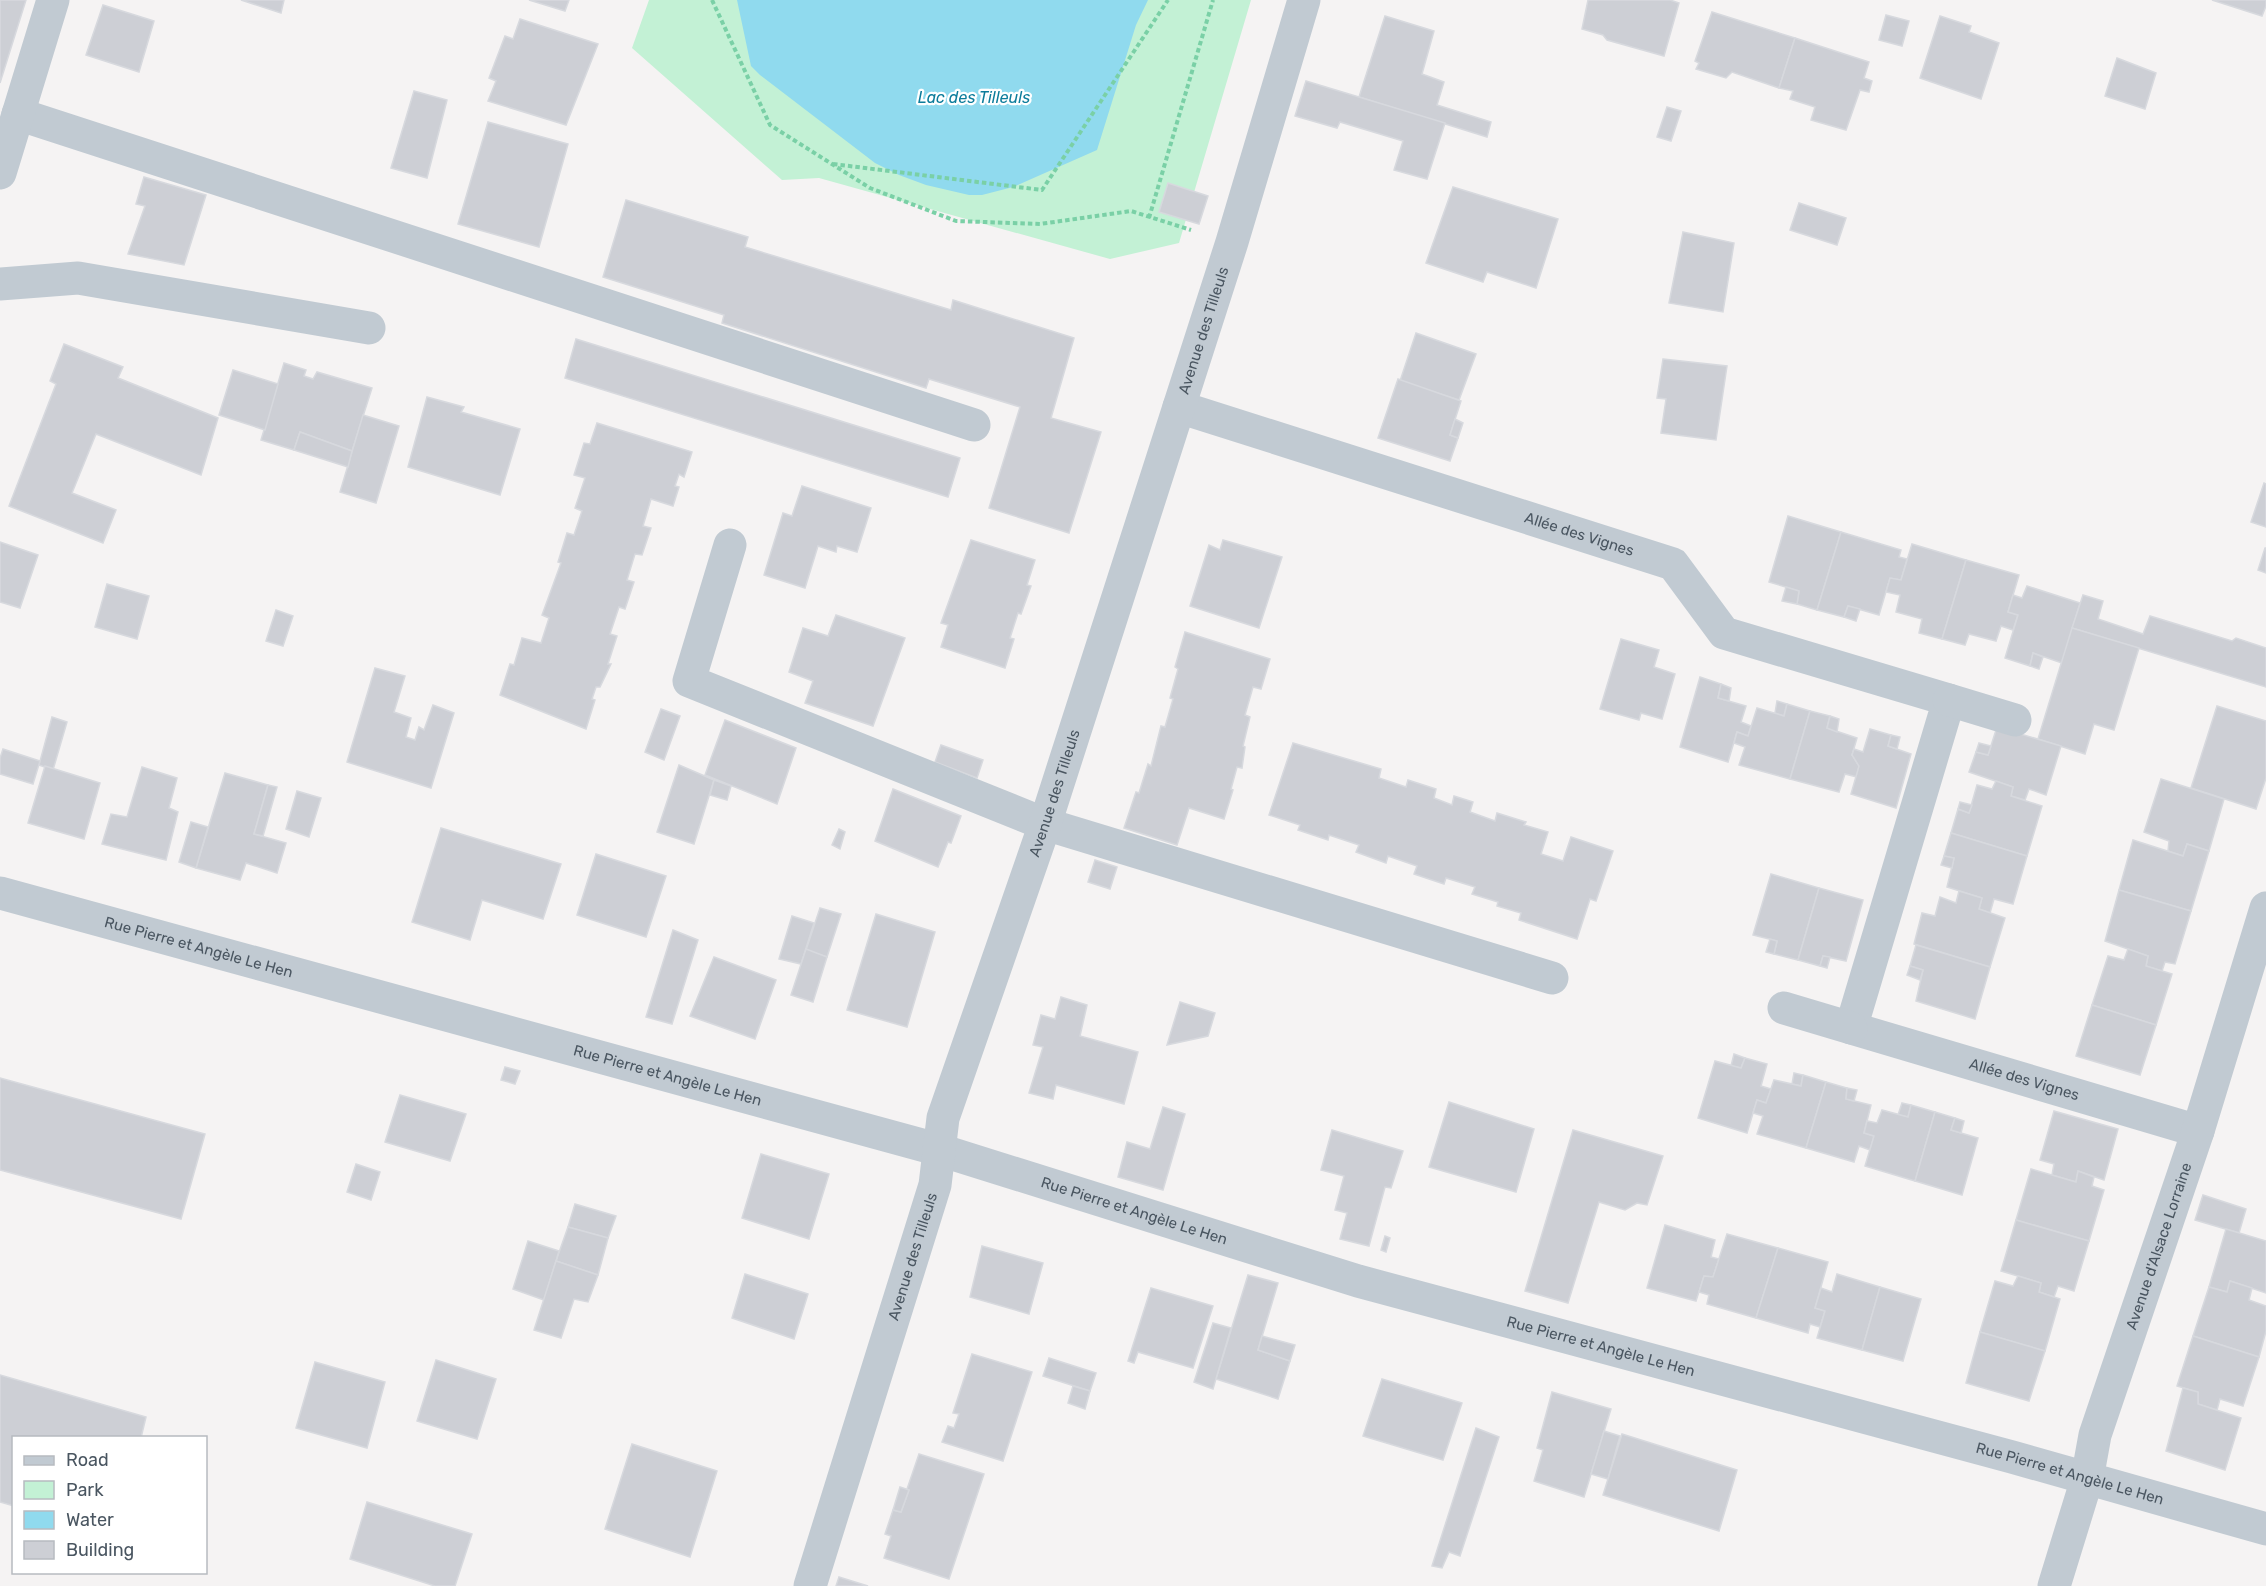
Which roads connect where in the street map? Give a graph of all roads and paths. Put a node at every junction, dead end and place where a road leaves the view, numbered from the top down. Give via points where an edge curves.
1 (53, 0) edge
2 (712, 0) edge
3 (1168, 0) edge
4 (1213, 0) edge
5 (1304, 0) edge
6 (18, 114) junction
7 (830, 163) junction
8 (0, 173) edge
9 (0, 284) edge
10 (369, 328) dead end
11 (1179, 407) junction
12 (974, 424) dead end
13 (730, 545) dead end
14 (1949, 700) junction
15 (2015, 720) dead end
16 (1045, 824) junction
17 (0, 893) edge
18 (2266, 908) edge
19 (1552, 978) dead end
20 (1784, 1008) dead end
21 (1851, 1028) junction
22 (2198, 1131) junction
23 (940, 1149) junction
24 (2087, 1479) junction
25 (2266, 1529) edge
26 (810, 1586) edge
27 (2054, 1586) edge

1 - 6 street
2 - 7 path via 770,125
3 - 7 path via 1042,190
4 - 7 path via 1149,218 1131,211 1040,224 956,221 870,188
5 - 11 street, Avenue des Tilleuls
6 - 8 street
6 - 12 street
9 - 10 street via 78,278
11 - 14 street, Allée des Vignes via 1673,564 1724,633
11 - 16 street, Avenue des Tilleuls
13 - 16 street via 689,681
14 - 15 street, Allée des Vignes
14 - 21 street
16 - 19 street
16 - 23 street, Avenue des Tilleuls via 943,1118
17 - 23 street, Rue Pierre et Angèle Le Hen
18 - 22 street, Avenue d'Alsace Lorraine
20 - 21 street, Allée des Vignes
21 - 22 street, Allée des Vignes
22 - 24 street, Avenue d'Alsace Lorraine via 2095,1435
23 - 24 street, Rue Pierre et Angèle Le Hen via 1358,1281
23 - 26 street, Avenue des Tilleuls via 934,1185
24 - 25 street, Rue Pierre et Angèle Le Hen
24 - 27 street, Avenue d'Alsace Lorraine

